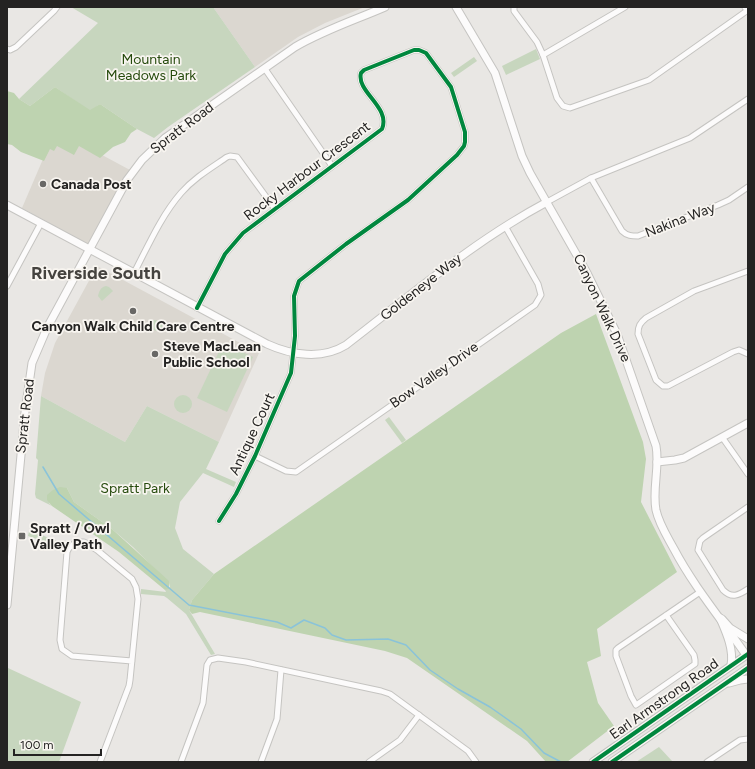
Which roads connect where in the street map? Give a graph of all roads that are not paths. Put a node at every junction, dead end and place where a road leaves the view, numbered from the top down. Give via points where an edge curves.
1 (57, 7) edge
2 (385, 7) edge
3 (456, 7) edge
4 (514, 7) edge
5 (625, 7) edge
6 (748, 8) edge
7 (7, 49) edge
8 (543, 55) junction
9 (265, 69) junction
10 (748, 99) edge
11 (332, 166) junction
12 (591, 178) junction
13 (748, 187) edge
14 (547, 202) junction
15 (7, 205) edge
16 (275, 209) junction
17 (41, 223) junction
18 (505, 226) junction
19 (89, 249) junction
20 (748, 271) edge
21 (134, 272) junction
22 (7, 286) edge
23 (197, 308) junction
24 (294, 352) junction
25 (748, 354) edge
26 (748, 423) edge
27 (722, 437) junction
28 (255, 456) junction
29 (657, 462) junction
30 (748, 474) edge
31 (748, 507) edge
32 (219, 522) dead end
33 (748, 589) edge
34 (700, 592) junction
35 (7, 605) edge
36 (666, 615) junction
37 (720, 618) junction
38 (748, 639) edge
39 (747, 656) edge
40 (132, 661) junction
41 (731, 665) junction
42 (748, 668) edge
43 (281, 670) junction
44 (748, 679) edge
45 (722, 686) junction
46 (419, 715) junction
47 (748, 739) edge
48 (372, 761) edge
49 (100, 762) edge
50 (181, 762) edge
51 (261, 762) edge
52 (476, 762) edge
53 (593, 762) edge
54 (612, 762) edge
55 (707, 762) edge

1 - 7 street via 16,47
2 - 9 street, Spratt Road via 313,36
3 - 14 street, Canyon Walk Drive via 495,73 522,156
4 - 8 street via 514,11 537,42
5 - 8 street
6 - 8 street via 649,80 574,107 567,107 560,102
9 - 11 street
9 - 19 street, Spratt Road via 173,132 148,154 125,184
10 - 12 street, Goldeneye Way via 690,138
11 - 16 street, Rocky Harbour Crescent
11 - 24 street, Rocky Harbour Crescent via 382,129 383,115 360,80 360,73 414,50 426,53 451,86 465,132 464,146 408,200 299,281 294,296
12 - 13 street, Nakina Way via 622,231 633,236 718,205
12 - 14 street, Goldeneye Way
14 - 18 street, Goldeneye Way
14 - 29 street, Canyon Walk Drive via 587,273 617,334 655,441
15 - 17 street
16 - 21 street via 241,161 234,156 227,157 189,184 175,200
16 - 23 street, Rocky Harbour Crescent via 242,233 225,254
17 - 19 street
17 - 22 street
18 - 24 street, Goldeneye Way via 471,248 342,348 317,355
18 - 28 street, Bow Valley Drive via 538,284 540,295 535,305 296,472 286,471
19 - 21 street, Goldeneye Way
19 - 35 street, Spratt Road via 42,338 30,372
20 - 25 street via 694,291 646,318 638,327 638,334 656,380 663,386 668,386 736,351
21 - 23 street, Goldeneye Way
23 - 24 street, Goldeneye Way via 278,349
24 - 28 street, Antique Court via 290,378
26 - 27 street
27 - 29 street via 680,459
27 - 30 street
28 - 32 street, Antique Court
29 - 34 street, Canyon Walk Drive via 655,500 659,520 685,570
31 - 33 street via 700,541 698,550 727,594 736,596
34 - 36 street
34 - 37 street, Canyon Walk Drive
36 - 36 street via 615,652 636,705 695,663 692,653
37 - 38 street
37 - 39 street, Canyon Walk Drive
37 - 41 street via 731,649
39 - 41 street, Earl Armstrong Road
40 - 40 street via 138,599 136,587 132,579 97,550 84,542 76,542 67,552 60,640 62,649 72,656
40 - 49 street via 129,686
41 - 53 street, Earl Armstrong Road
42 - 45 street, Earl Armstrong Road
43 - 46 street via 382,691
43 - 50 street via 221,658 210,660 207,665 203,703
43 - 51 street via 277,719
44 - 45 street
45 - 54 street, Earl Armstrong Road
46 - 48 street via 400,740
46 - 52 street via 471,754
47 - 55 street via 740,740

